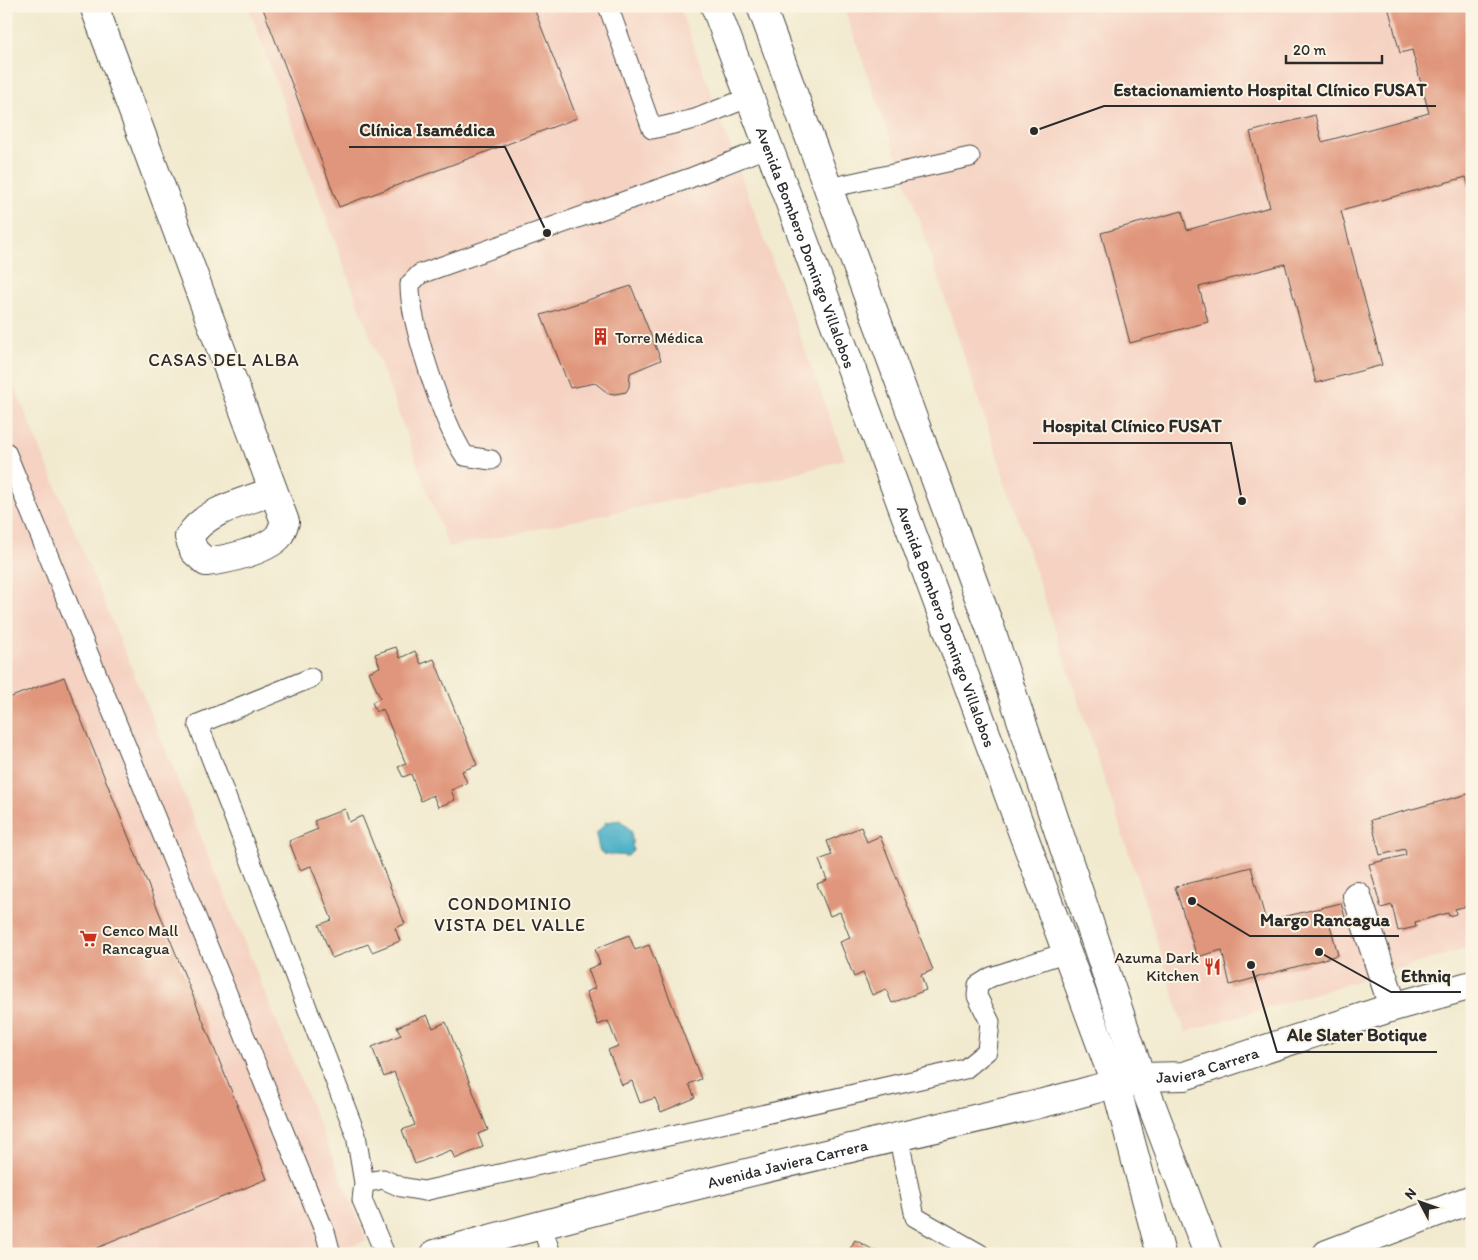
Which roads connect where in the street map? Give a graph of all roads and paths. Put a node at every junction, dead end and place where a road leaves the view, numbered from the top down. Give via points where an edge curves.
1 (94, 6) edge
2 (608, 6) edge
3 (715, 6) edge
4 (761, 6) edge
5 (788, 84) junction
6 (750, 97) junction
7 (768, 147) junction
8 (970, 157) dead end
9 (829, 188) junction
10 (913, 419) junction
11 (876, 433) junction
12 (6, 452) edge
13 (491, 460) dead end
14 (273, 491) dead end
15 (312, 678) dead end
16 (1357, 896) dead end
17 (1067, 952) junction
18 (1472, 985) edge
19 (1393, 1008) junction
20 (1128, 1080) junction
21 (898, 1135) junction
22 (364, 1183) junction
23 (1472, 1199) edge
24 (541, 1224) junction
25 (331, 1254) edge
26 (385, 1254) edge
27 (435, 1254) edge
28 (551, 1254) edge
29 (980, 1254) edge
30 (1161, 1254) edge
31 (1208, 1254) edge
32 (1327, 1254) edge

1 - 14 main road
2 - 6 lane via 652,129 695,119
3 - 6 main road, Avenida Bombero Domingo Villalobos
4 - 5 main road, Avenida Bombero Domingo Villalobos
5 - 6 main road
5 - 9 main road, Avenida Bombero Domingo Villalobos
6 - 7 main road, Avenida Bombero Domingo Villalobos
7 - 11 main road, Avenida Bombero Domingo Villalobos
7 - 13 lane via 420,274 410,284 409,298 420,340 454,439 465,456
8 - 9 lane
9 - 10 main road, Avenida Bombero Domingo Villalobos
10 - 11 main road
10 - 20 main road, Avenida Bombero Domingo Villalobos via 991,630
11 - 17 main road, Avenida Bombero Domingo Villalobos
12 - 25 lane via 326,1235
15 - 22 lane via 198,724 356,1135
16 - 19 main road
17 - 20 main road, Avenida Bombero Domingo Villalobos
17 - 22 lane via 990,977 978,985 978,996 990,1022 987,1050 965,1069 424,1191 401,1187 383,1179
18 - 19 main road, Javiera Carrera
19 - 20 main road, Javiera Carrera via 1184,1076
20 - 21 main road, Avenida Javiera Carrera
20 - 30 main road, Avenida Bombero Domingo Villalobos
20 - 31 main road, Avenida Bombero Domingo Villalobos
21 - 24 main road, Avenida Javiera Carrera
21 - 29 lane via 915,1217
22 - 26 lane via 362,1200
23 - 32 main road
24 - 27 main road, Avenida Javiera Carrera
24 - 28 lane

